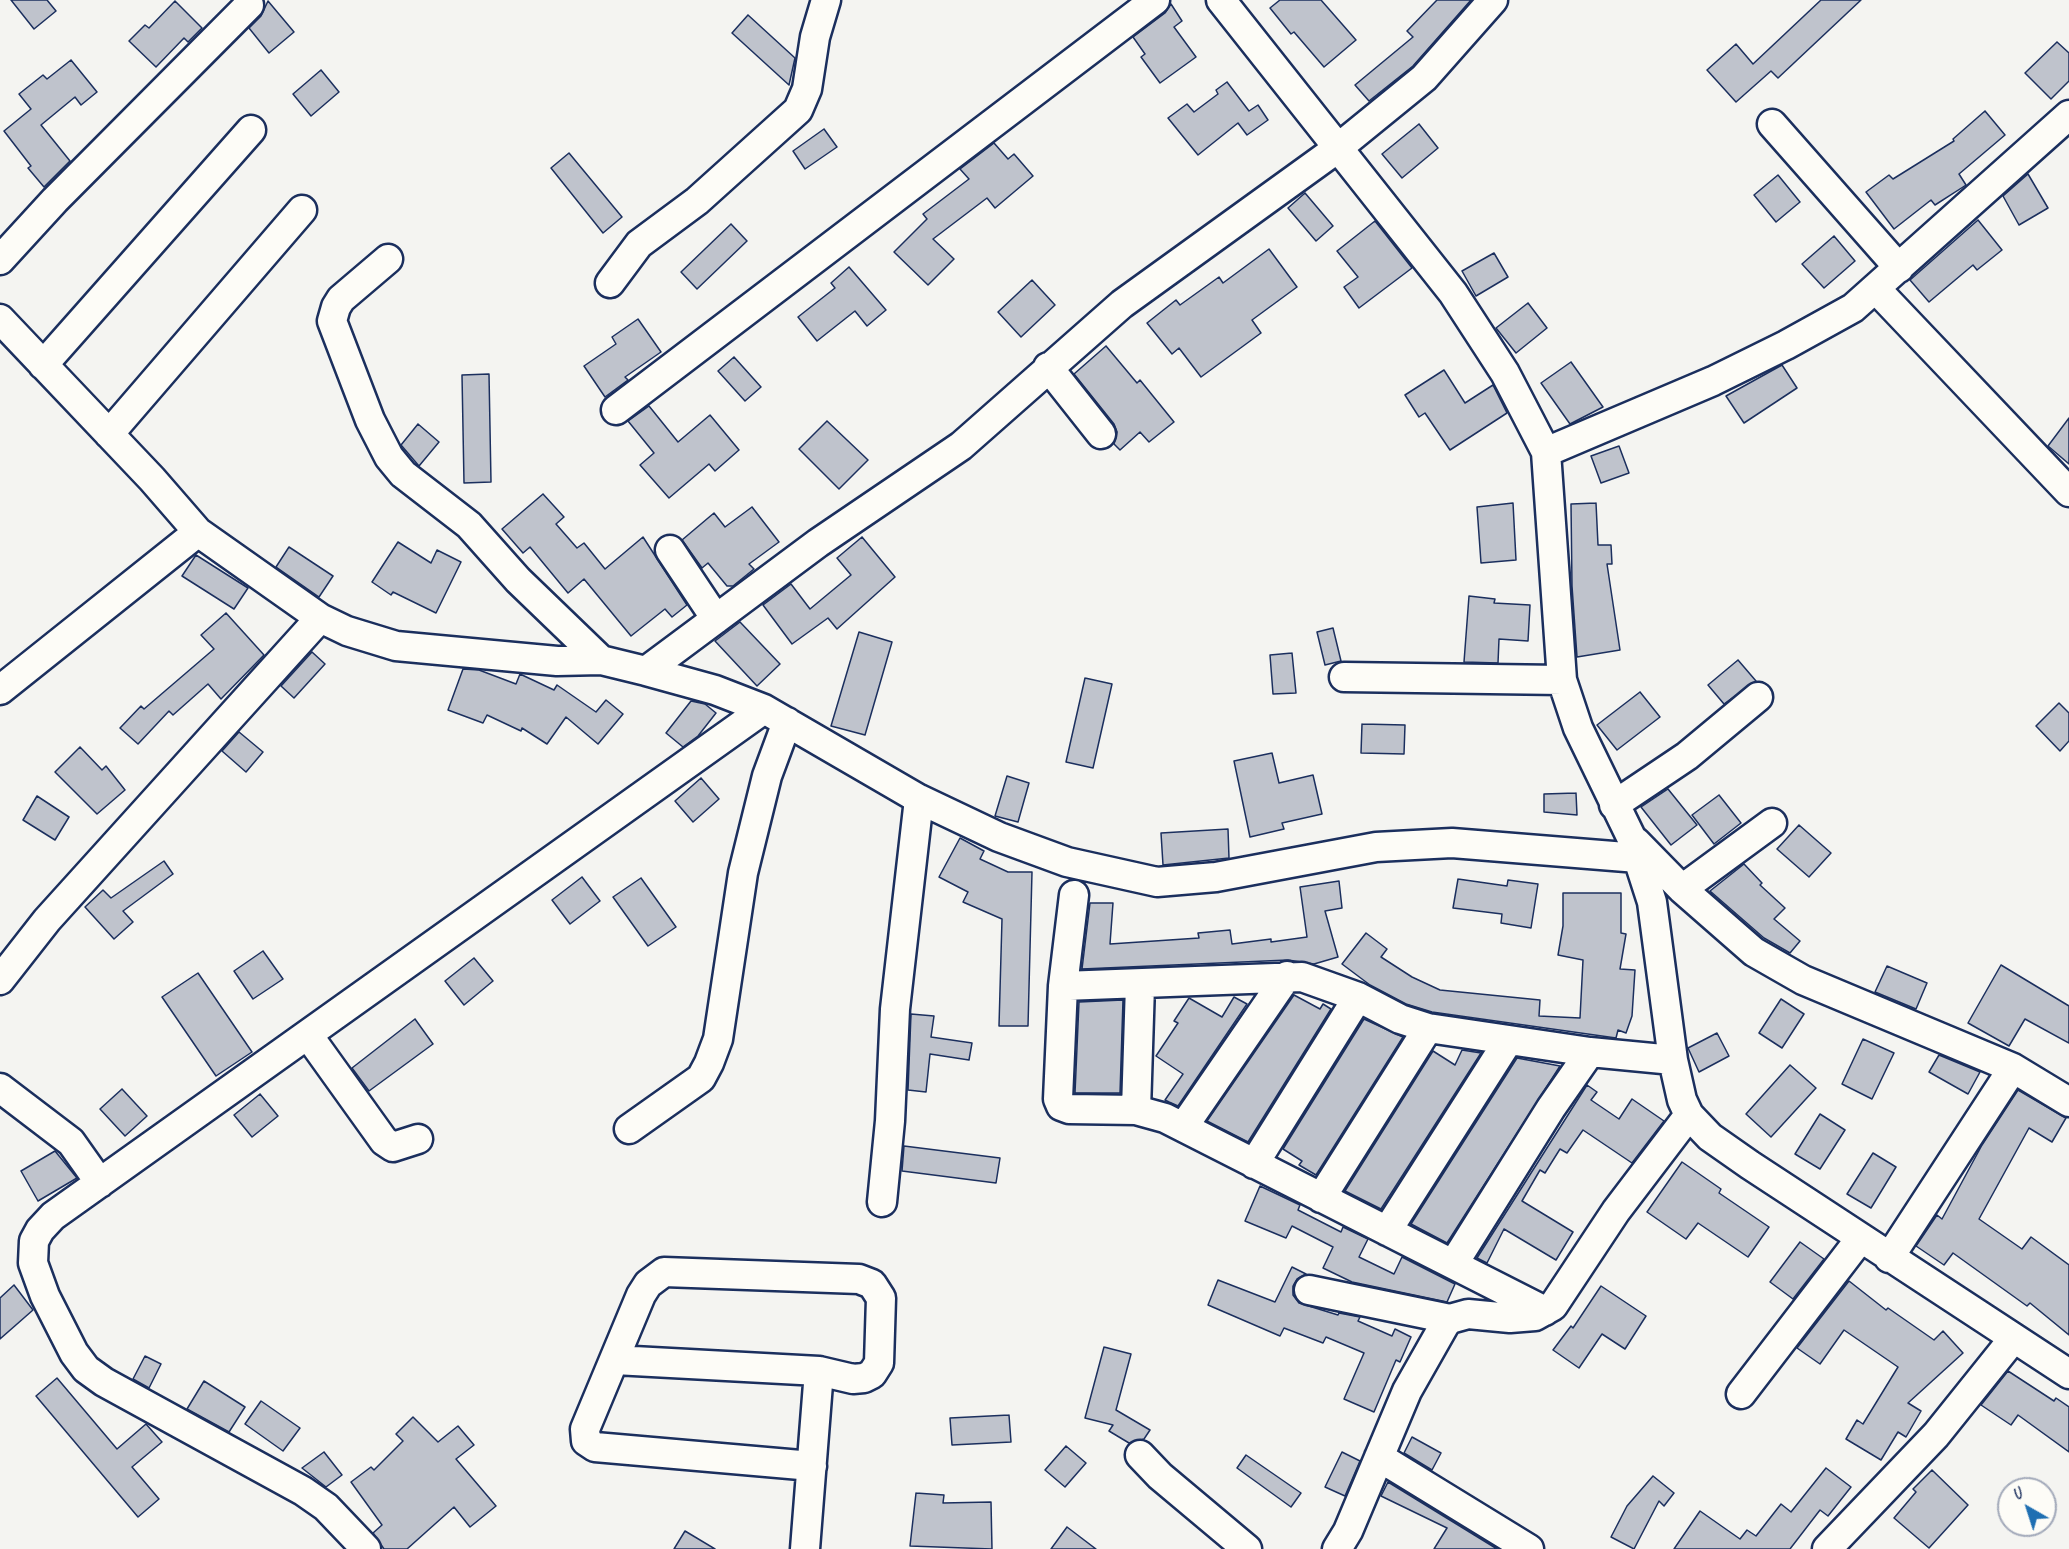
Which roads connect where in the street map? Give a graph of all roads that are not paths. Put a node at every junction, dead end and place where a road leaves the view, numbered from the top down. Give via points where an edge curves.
1 (826, 0) edge
2 (1155, 0) edge
3 (1221, 0) edge
4 (1493, 0) edge
5 (249, 5) dead end
6 (2069, 115) edge
7 (1772, 124) dead end
8 (251, 130) dead end
9 (1338, 148) junction
10 (303, 210) dead end
11 (388, 259) dead end
12 (0, 260) edge
13 (1899, 268) junction
14 (610, 283) dead end
15 (1876, 290) junction
16 (0, 319) edge
17 (44, 364) junction
18 (1048, 367) junction
19 (616, 410) dead end
20 (109, 434) junction
21 (1101, 434) dead end
22 (1546, 452) junction
23 (2069, 492) edge
24 (198, 532) junction
25 (670, 550) dead end
26 (320, 618) junction
27 (716, 619) junction
28 (602, 660) junction
29 (646, 670) junction
30 (1344, 677) dead end
31 (1562, 680) junction
32 (0, 690) edge
33 (1758, 697) dead end
34 (775, 716) junction
35 (919, 799) junction
36 (1614, 805) junction
37 (1772, 824) dead end
38 (1634, 848) junction
39 (1682, 889) junction
40 (1074, 895) dead end
41 (1287, 976) junction
42 (0, 980) edge
43 (1140, 984) junction
44 (1063, 986) junction
45 (1358, 997) junction
46 (1428, 1028) junction
47 (308, 1035) junction
48 (1508, 1041) junction
49 (1590, 1052) junction
50 (1673, 1060) junction
51 (2013, 1068) junction
52 (0, 1088) edge
53 (2069, 1102) edge
54 (1136, 1110) junction
55 (1689, 1115) junction
56 (1184, 1126) junction
57 (629, 1129) dead end
58 (418, 1139) dead end
59 (1254, 1164) junction
60 (100, 1183) junction
61 (1321, 1198) junction
62 (882, 1202) dead end
63 (1387, 1231) junction
64 (1860, 1239) junction
65 (1889, 1258) junction
66 (1455, 1263) junction
67 (1309, 1290) dead end
68 (1545, 1311) junction
69 (1450, 1319) junction
70 (2013, 1339) junction
71 (615, 1360) junction
72 (819, 1371) junction
73 (2069, 1374) edge
74 (1741, 1394) dead end
75 (1140, 1455) dead end
76 (1379, 1457) junction
77 (812, 1466) junction
78 (366, 1549) edge
79 (805, 1549) edge
80 (1247, 1549) edge
81 (1336, 1549) edge
82 (1529, 1549) edge
83 (1827, 1549) edge

1 - 14 street via 815,37 807,89 798,110 697,201 639,244
2 - 19 street
3 - 9 street
4 - 9 street via 1424,78
5 - 12 street
6 - 13 street
7 - 13 street
8 - 17 street
9 - 18 street via 1122,304
9 - 22 street via 1470,317 1505,373
10 - 20 street
11 - 28 street via 342,299 332,321 384,448 403,474 469,525 518,580
13 - 15 street
15 - 22 street via 1853,308 1713,381
15 - 23 street
16 - 17 street
17 - 20 street
18 - 21 street
18 - 27 street via 961,446 818,543
20 - 24 street
22 - 31 street
24 - 26 street
24 - 32 street
25 - 27 street
26 - 28 street via 396,646 557,661
26 - 42 street via 47,920
27 - 29 street
28 - 29 street
29 - 34 street via 715,690
30 - 31 street
31 - 36 street via 1578,728
33 - 36 street via 1687,756
34 - 35 street
34 - 47 street
34 - 57 street via 768,776 743,873 718,1039 710,1063 701,1078
35 - 38 street via 999,837 1067,862 1157,882 1205,878 1376,847 1452,843
35 - 62 street via 895,1009
36 - 38 street
37 - 39 street
38 - 39 street
38 - 50 street via 1652,902
39 - 51 street via 1754,952 1803,980
40 - 44 street
41 - 43 street
41 - 45 street via 1323,983
41 - 56 street
43 - 44 street
43 - 54 street
44 - 54 street via 1058,1098 1061,1106
45 - 46 street via 1400,1019
45 - 59 street
46 - 48 street
46 - 61 street
47 - 58 street via 384,1141 393,1147
47 - 60 street
48 - 49 street
48 - 63 street
49 - 50 street
49 - 66 street
50 - 55 street
51 - 53 street
51 - 65 street
52 - 60 street via 71,1142
54 - 56 street
55 - 64 street via 1710,1137
55 - 68 street via 1616,1211 1560,1299
56 - 59 street
59 - 61 street
60 - 78 street via 47,1223 34,1240 32,1252 45,1296 74,1353 86,1369 104,1382 303,1491 326,1508
61 - 63 street
63 - 66 street
64 - 65 street
64 - 74 street
65 - 70 street
66 - 68 street
67 - 69 street
68 - 69 street via 1520,1318 1468,1314
69 - 76 street via 1437,1334 1407,1390
70 - 73 street
70 - 83 street via 1936,1435
71 - 72 street
71 - 72 street via 641,1295 664,1272 859,1279 872,1284 880,1298 876,1369 864,1378 853,1379
71 - 77 street via 585,1429 590,1445
72 - 77 street
75 - 80 street
76 - 81 street via 1348,1532
76 - 82 street
77 - 79 street

